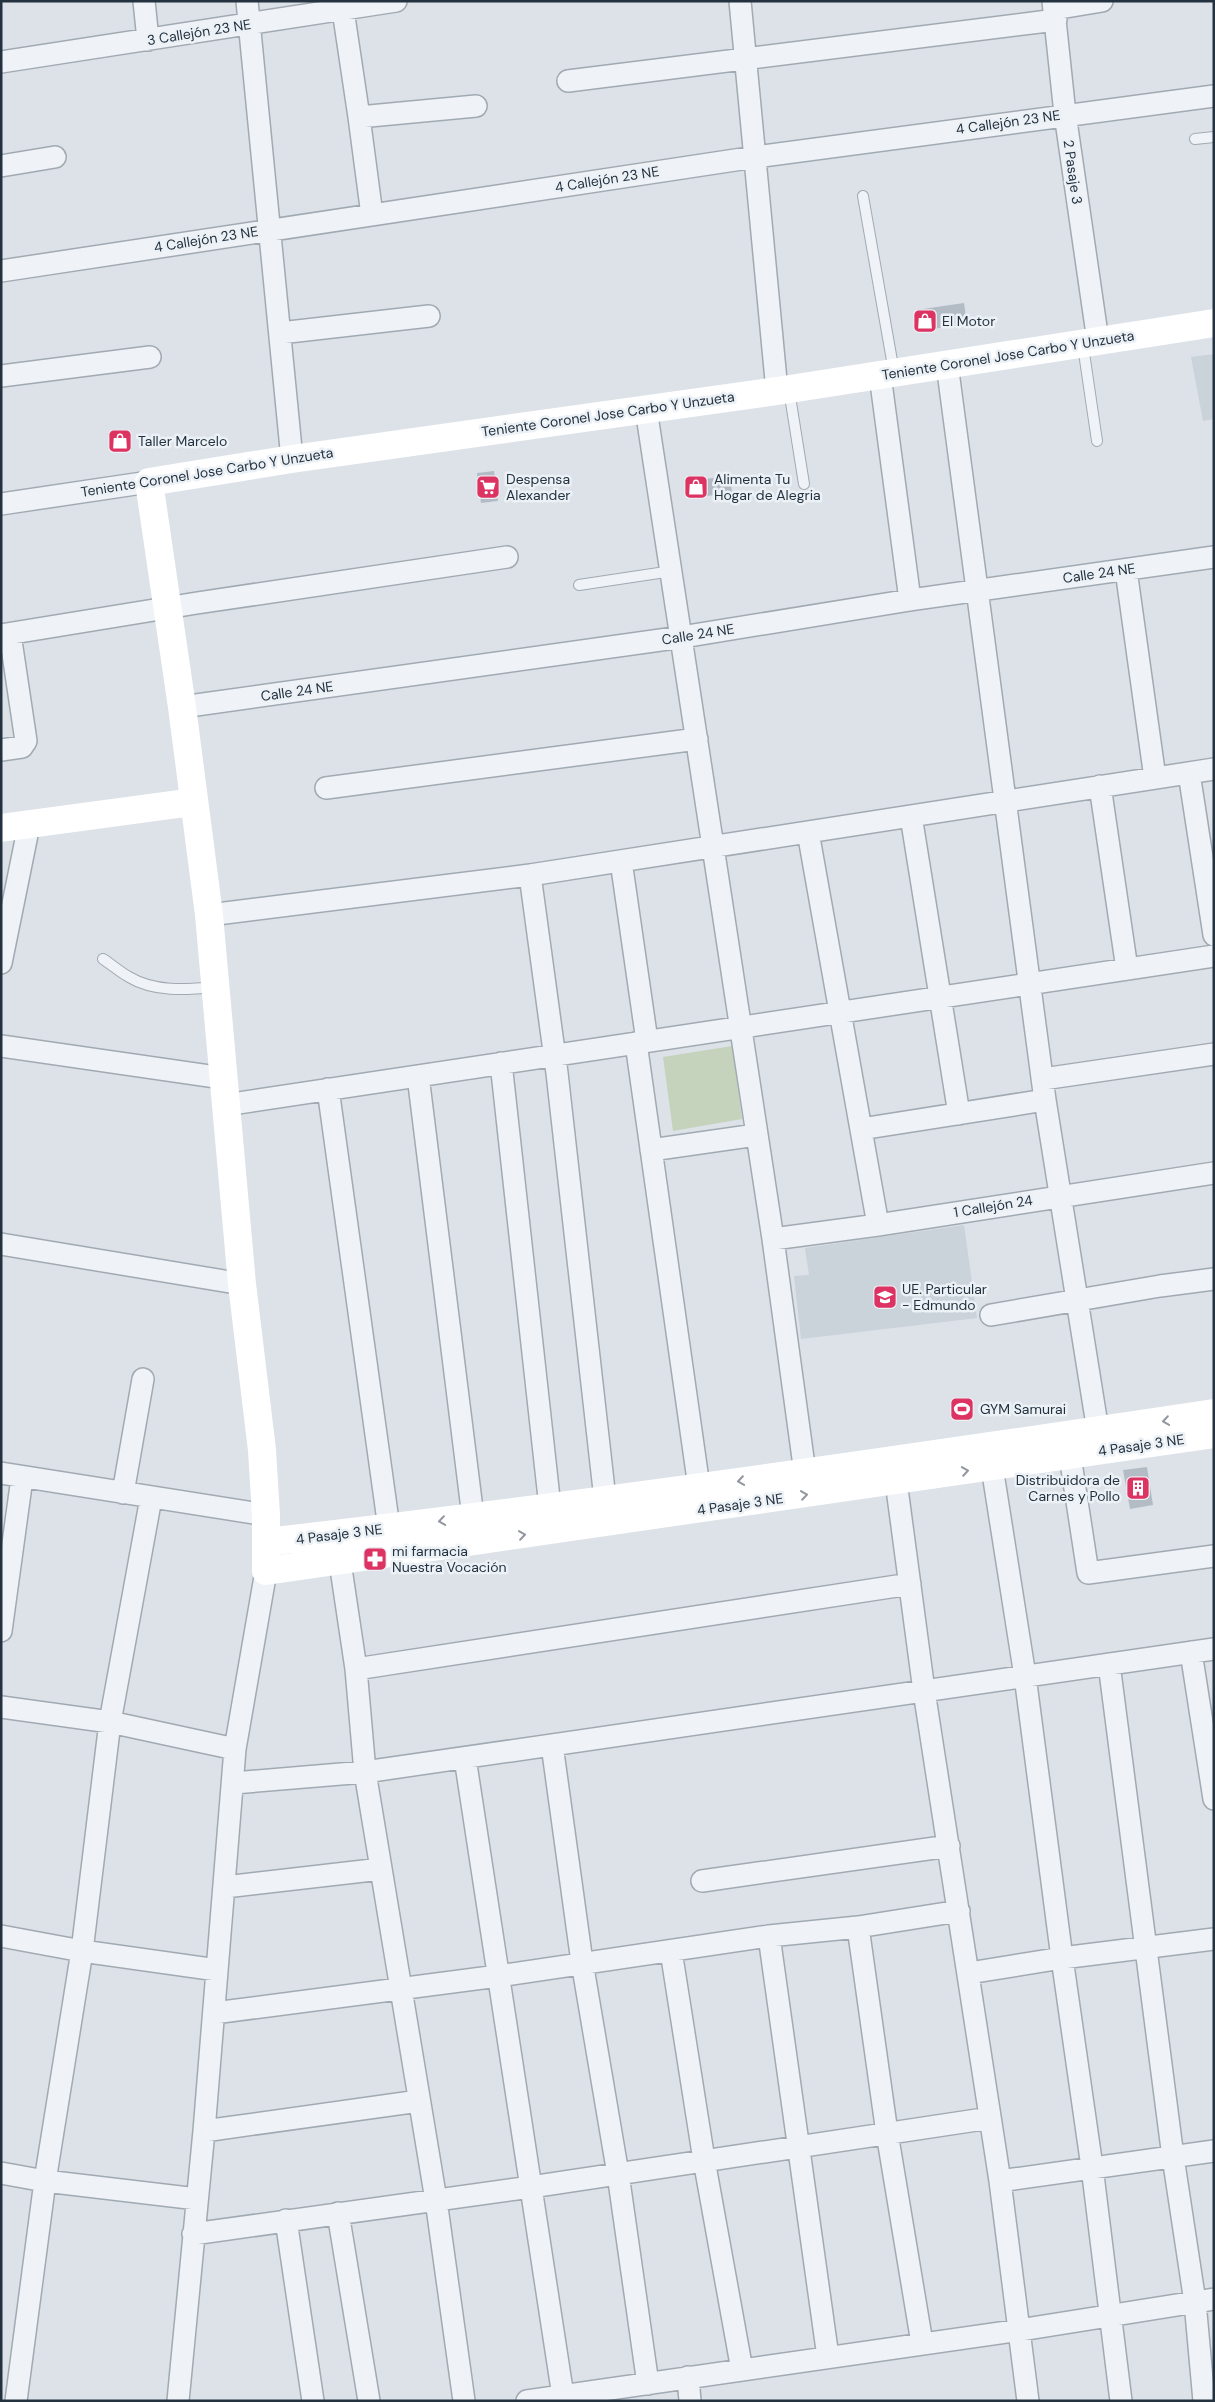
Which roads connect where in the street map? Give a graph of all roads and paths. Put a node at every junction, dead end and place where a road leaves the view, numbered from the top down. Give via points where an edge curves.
1 (144, 1) edge
2 (247, 1) edge
3 (396, 1) edge
4 (740, 1) edge
5 (1102, 1) edge
6 (343, 10) junction
7 (1054, 10) edge
8 (249, 24) junction
9 (148, 40) junction
10 (744, 58) junction
11 (1, 62) edge
12 (568, 81) dead end
13 (1214, 96) edge
14 (476, 106) dead end
15 (1065, 114) junction
16 (359, 116) junction
17 (1214, 137) edge
18 (1195, 139) dead end
19 (755, 157) junction
20 (55, 158) dead end
21 (1, 166) edge
22 (862, 196) dead end
23 (372, 214) junction
24 (270, 230) junction
25 (1, 271) edge
26 (429, 316) dead end
27 (1214, 323) edge
28 (280, 333) junction
29 (1090, 343) junction
30 (150, 357) dead end
31 (946, 364) junction
32 (887, 374) junction
33 (1, 376) edge
34 (783, 390) junction
35 (646, 409) junction
36 (1098, 441) dead end
37 (292, 459) junction
38 (148, 482) junction
39 (804, 484) dead end
40 (1, 504) edge
41 (1214, 557) edge
42 (507, 558) dead end
43 (1126, 570) junction
44 (672, 571) junction
45 (579, 585) dead end
46 (976, 591) junction
47 (910, 600) junction
48 (167, 608) junction
49 (6, 634) edge
50 (682, 637) junction
51 (182, 707) junction
52 (697, 739) junction
53 (1, 750) edge
54 (1214, 769) edge
55 (1189, 773) junction
56 (1155, 778) junction
57 (1100, 786) junction
58 (326, 788) dead end
59 (1004, 801) junction
60 (193, 802) junction
61 (911, 816) junction
62 (29, 824) junction
63 (1, 828) edge
64 (808, 832) junction
65 (713, 847) junction
66 (621, 861) junction
67 (530, 875) junction
68 (209, 915) junction
69 (1214, 935) edge
70 (1214, 956) edge
71 (103, 959) dead end
72 (1, 963) edge
73 (1127, 969) junction
74 (1030, 984) junction
75 (215, 987) junction
76 (940, 997) junction
77 (840, 1012) junction
78 (739, 1027) junction
79 (641, 1042) junction
80 (1, 1046) edge
81 (1214, 1054) edge
82 (555, 1055) junction
83 (501, 1063) junction
84 (418, 1076) junction
85 (328, 1089) junction
86 (1044, 1090) junction
87 (224, 1091) junction
88 (959, 1114) junction
89 (861, 1129) junction
90 (756, 1135) junction
91 (651, 1150) junction
92 (1214, 1172) edge
93 (1060, 1195) junction
94 (878, 1225) junction
95 (773, 1239) junction
96 (1, 1244) edge
97 (1214, 1279) edge
98 (242, 1284) junction
99 (1077, 1300) junction
100 (991, 1315) dead end
101 (143, 1378) dead end
102 (1214, 1413) edge
103 (1098, 1431) junction
104 (1214, 1434) edge
105 (1070, 1456) junction
106 (992, 1467) junction
107 (1, 1473) edge
108 (805, 1473) junction
109 (22, 1478) junction
110 (896, 1481) junction
111 (699, 1487) junction
112 (123, 1493) junction
113 (151, 1498) junction
114 (605, 1499) junction
115 (550, 1507) junction
116 (266, 1515) junction
117 (473, 1517) junction
118 (390, 1528) junction
119 (266, 1542) junction
120 (1214, 1556) edge
121 (340, 1562) junction
122 (266, 1571) junction
123 (910, 1584) junction
124 (1, 1631) edge
125 (1214, 1649) edge
126 (1191, 1652) junction
127 (1109, 1664) junction
128 (356, 1669) junction
129 (1025, 1676) junction
130 (924, 1691) junction
131 (1, 1707) edge
132 (110, 1722) junction
133 (1210, 1741) edge
134 (552, 1745) junction
135 (236, 1749) junction
136 (465, 1758) junction
137 (366, 1772) junction
138 (234, 1783) junction
139 (1214, 1799) edge
140 (949, 1846) junction
141 (381, 1869) junction
142 (702, 1882) dead end
143 (225, 1887) junction
144 (959, 1911) junction
145 (858, 1927) junction
146 (1, 1936) edge
147 (769, 1936) junction
148 (1214, 1939) edge
149 (1146, 1948) junction
150 (82, 1951) junction
151 (671, 1951) junction
152 (1062, 1958) junction
153 (582, 1962) junction
154 (218, 1970) junction
155 (969, 1973) junction
156 (498, 1976) junction
157 (400, 1989) junction
158 (214, 2014) junction
159 (419, 2101) junction
160 (990, 2118) junction
161 (204, 2131) junction
162 (887, 2133) junction
163 (798, 2147) junction
164 (1214, 2151) edge
165 (1173, 2157) junction
166 (704, 2160) junction
167 (1092, 2167) junction
168 (1, 2173) edge
169 (618, 2174) junction
170 (45, 2181) junction
171 (1000, 2181) junction
172 (531, 2187) junction
173 (197, 2199) junction
174 (436, 2200) junction
175 (338, 2212) junction
176 (286, 2220) junction
177 (193, 2234) junction
178 (1205, 2301) edge
179 (1110, 2316) junction
180 (1020, 2330) junction
181 (922, 2343) junction
182 (828, 2357) junction
183 (742, 2370) junction
184 (688, 2377) junction
185 (648, 2384) junction
186 (563, 2396) junction
187 (16, 2401) edge
188 (178, 2401) edge
189 (312, 2401) edge
190 (369, 2401) edge
191 (464, 2401) edge
192 (527, 2401) edge
193 (690, 2401) edge
194 (1028, 2401) edge
195 (1120, 2401) edge
196 (1204, 2401) edge

1 - 9 street
2 - 8 street
3 - 6 street, 3 Callejón 23 NE
4 - 10 street
5 - 7 street
6 - 8 street, 3 Callejón 23 NE
6 - 16 street
7 - 10 street
7 - 15 street, 2 Pasaje 3
8 - 9 street, 3 Callejón 23 NE
8 - 24 street
9 - 11 street, 3 Callejón 23 NE
10 - 12 street
10 - 19 street
13 - 15 street, 4 Callejón 23 NE
14 - 16 street
15 - 19 street, 4 Callejón 23 NE
15 - 29 street, 2 Pasaje 3
16 - 23 street
17 - 18 lane
19 - 23 street, 4 Callejón 23 NE
19 - 34 street
20 - 21 street
22 - 32 lane
23 - 24 street, 4 Callejón 23 NE
24 - 25 street, 4 Callejón 23 NE
24 - 28 street
26 - 28 street
27 - 29 street, Teniente Coronel Jose Carbo Y Unzueta
28 - 37 street
29 - 31 street, Teniente Coronel Jose Carbo Y Unzueta
29 - 36 lane
30 - 33 street
31 - 32 street, Teniente Coronel Jose Carbo Y Unzueta
31 - 46 street
32 - 34 street, Teniente Coronel Jose Carbo Y Unzueta
32 - 47 street
34 - 35 street, Teniente Coronel Jose Carbo Y Unzueta
34 - 39 lane
35 - 37 street, Teniente Coronel Jose Carbo Y Unzueta
35 - 44 street
37 - 38 street, Teniente Coronel Jose Carbo Y Unzueta
38 - 40 street, Teniente Coronel Jose Carbo Y Unzueta
38 - 48 street
41 - 43 street, Calle 24 NE
42 - 48 street
43 - 46 street, Calle 24 NE
43 - 56 street
44 - 45 lane
44 - 50 street
46 - 47 street, Calle 24 NE
46 - 59 street
47 - 50 street, Calle 24 NE
48 - 49 street
48 - 51 street
49 - 53 street via 26,741 22,747
50 - 51 street, Calle 24 NE
50 - 52 street
51 - 60 street
52 - 58 street
52 - 65 street
54 - 55 street
55 - 56 street
55 - 69 street
56 - 57 street
57 - 59 street
57 - 73 street
59 - 61 street
59 - 74 street
60 - 62 street
60 - 68 street
61 - 64 street
61 - 76 street
62 - 63 street
62 - 72 street
64 - 65 street
64 - 77 street
65 - 66 street
65 - 78 street
66 - 67 street
66 - 79 street
67 - 68 street
67 - 82 street
68 - 75 street
70 - 73 street
71 - 75 lane via 130,978 156,987
73 - 74 street
74 - 76 street
74 - 86 street
75 - 87 street
76 - 77 street
76 - 88 street
77 - 78 street
77 - 89 street
78 - 79 street
78 - 90 street
79 - 82 street
79 - 91 street
80 - 87 street
81 - 86 street
82 - 83 street
82 - 114 street
83 - 84 street
83 - 115 street
84 - 85 street
84 - 117 street
85 - 87 street
85 - 118 street
86 - 88 street
86 - 93 street
87 - 98 street
88 - 89 street
89 - 94 street
90 - 91 street
90 - 95 street
91 - 111 street
92 - 93 street, 1 Callejón 24
93 - 94 street, 1 Callejón 24
93 - 99 street
94 - 95 street, 1 Callejón 24
95 - 108 street
96 - 98 street
97 - 99 street
98 - 116 street via 262,1450
99 - 100 street
99 - 103 street
101 - 112 street
102 -> 103 street, 4 Pasaje 3 NE
103 - 108 street, 4 Pasaje 3 NE
104 - 105 street, 4 Pasaje 3 NE
105 - 106 street, 4 Pasaje 3 NE
105 - 120 street via 1088,1573
110 -> 106 street, 4 Pasaje 3 NE
106 - 129 street
107 - 109 street
108 -> 111 street, 4 Pasaje 3 NE
109 - 112 street
109 - 124 street
121 -> 110 street, 4 Pasaje 3 NE
110 - 123 street
111 - 114 street, 4 Pasaje 3 NE
112 - 113 street
113 - 116 street
113 - 132 street
114 - 115 street, 4 Pasaje 3 NE
115 - 117 street, 4 Pasaje 3 NE
116 - 119 street
117 -> 118 street, 4 Pasaje 3 NE
118 - 119 street, 4 Pasaje 3 NE
119 - 122 street
121 - 122 street, 4 Pasaje 3 NE
121 - 128 street
122 - 135 street
123 - 128 street
123 - 130 street
125 - 126 street
126 - 127 street
126 - 133 street
127 - 129 street
127 - 149 street
128 - 137 street
129 - 130 street
129 - 152 street
130 - 134 street
130 - 140 street
131 - 132 street
132 - 135 street
132 - 150 street
133 - 139 street
134 - 136 street
134 - 153 street
135 - 138 street
136 - 137 street
136 - 156 street
137 - 138 street
137 - 141 street
138 - 143 street
140 - 142 street
140 - 144 street
141 - 143 street
141 - 157 street
143 - 154 street
144 - 145 street
144 - 155 street
145 - 147 street
145 - 162 street
146 - 150 street
147 - 151 street
147 - 163 street
148 - 149 street
149 - 152 street
149 - 165 street
150 - 154 street
150 - 170 street
151 - 153 street
151 - 166 street
152 - 155 street
152 - 167 street
153 - 156 street
153 - 169 street
154 - 158 street
155 - 160 street
156 - 157 street
156 - 172 street
157 - 158 street
157 - 159 street
158 - 161 street
159 - 161 street
159 - 174 street
160 - 162 street
160 - 171 street
161 - 173 street
162 - 163 street
162 - 181 street
163 - 166 street
163 - 182 street
164 - 165 street
165 - 167 street
165 - 178 street
166 - 169 street
166 - 183 street
167 - 171 street
167 - 179 street
168 - 170 street
169 - 172 street
169 - 185 street
170 - 173 street
170 - 187 street
171 - 180 street
172 - 174 street
172 - 186 street
173 - 177 street
174 - 175 street
174 - 191 street
175 - 176 street
175 - 190 street
176 - 177 street
176 - 189 street
177 - 188 street
178 - 179 street
178 - 196 street
179 - 180 street
179 - 195 street
180 - 181 street
180 - 194 street
181 - 182 street
182 - 183 street
183 - 184 street
184 - 185 street
184 - 193 street
185 - 186 street
186 - 192 street

